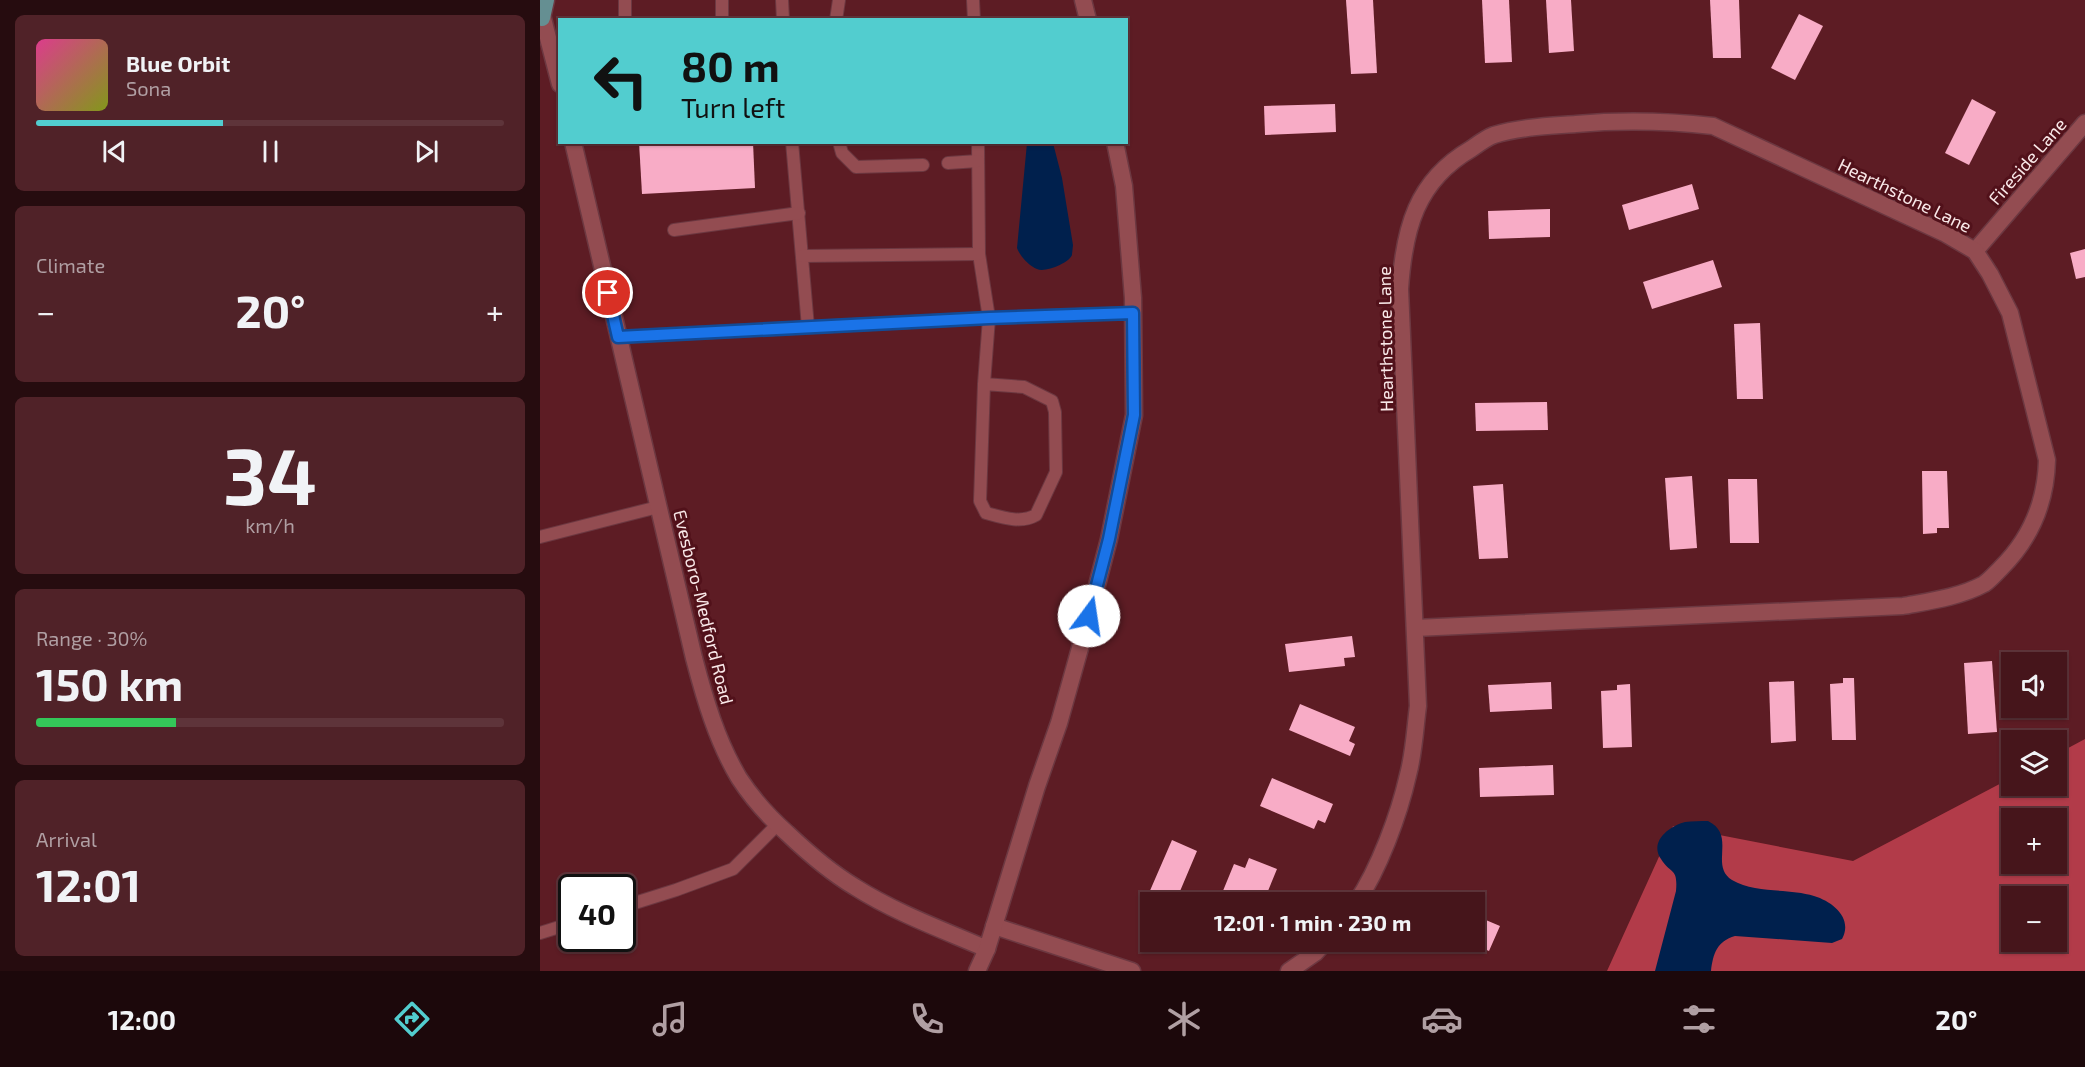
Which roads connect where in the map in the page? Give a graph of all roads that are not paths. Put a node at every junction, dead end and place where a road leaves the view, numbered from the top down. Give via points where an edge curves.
1 (546, 0) edge
2 (625, 0) edge
3 (722, 0) edge
4 (782, 0) edge
5 (839, 0) edge
6 (973, 0) edge
7 (1083, 0) edge
8 (541, 13) edge
9 (625, 18) edge
10 (722, 18) edge
11 (783, 18) edge
12 (836, 18) edge
13 (974, 18) edge
14 (1088, 18) edge
15 (558, 75) edge
16 (2085, 123) edge
17 (573, 144) edge
18 (792, 144) edge
19 (840, 144) edge
20 (978, 144) edge
21 (1115, 144) edge
22 (978, 161) junction
23 (948, 163) dead end
24 (923, 165) dead end
25 (799, 213) junction
26 (674, 230) dead end
27 (1975, 251) junction
28 (979, 254) junction
29 (802, 256) junction
30 (1133, 313) junction
31 (989, 318) junction
32 (808, 327) junction
33 (618, 337) junction
34 (984, 384) junction
35 (658, 507) junction
36 (540, 537) edge
37 (1415, 628) junction
38 (778, 824) junction
39 (1361, 892) edge
40 (636, 903) edge
41 (994, 926) junction
42 (558, 927) edge
43 (540, 933) edge
44 (987, 949) junction
45 (1316, 952) edge
46 (977, 971) edge
47 (1132, 971) edge
48 (1289, 971) edge

1 - 8 main road
2 - 9 lane
3 - 10 lane
4 - 11 lane
5 - 12 lane
6 - 13 lane
7 - 14 street
8 - 15 street
16 - 27 street, Fireside Lane
17 - 33 street, Evesboro-Medford Road
18 - 25 lane
19 - 24 lane via 842,153 856,167
20 - 22 lane
21 - 30 street via 1124,186
22 - 23 lane
22 - 28 lane
25 - 26 lane
25 - 29 lane
27 - 37 street, Hearthstone Lane via 2010,313 2047,460 2047,481 2034,522 2012,557 1985,583 1947,597 1903,606
27 - 37 street, Hearthstone Lane via 1713,126 1628,121 1539,127 1493,135 1451,160 1414,210 1402,260 1400,289
28 - 29 lane
28 - 31 lane
29 - 32 lane
30 - 31 lane
30 - 41 street via 1134,415 1109,539 1059,723
31 - 32 lane
31 - 34 lane
32 - 33 lane
33 - 35 street, Evesboro-Medford Road
34 - 34 lane via 980,501 986,513 1008,519 1032,517 1056,472 1052,400 1024,387
35 - 36 lane
35 - 38 street, Evesboro-Medford Road via 707,706 740,778
37 - 39 street, Hearthstone Lane via 1418,706 1409,773 1388,838
38 - 40 lane via 733,868
38 - 44 street, Evesboro-Medford Road via 825,867 856,888
41 - 44 street
41 - 47 street
42 - 43 lane
44 - 46 street
45 - 48 street

